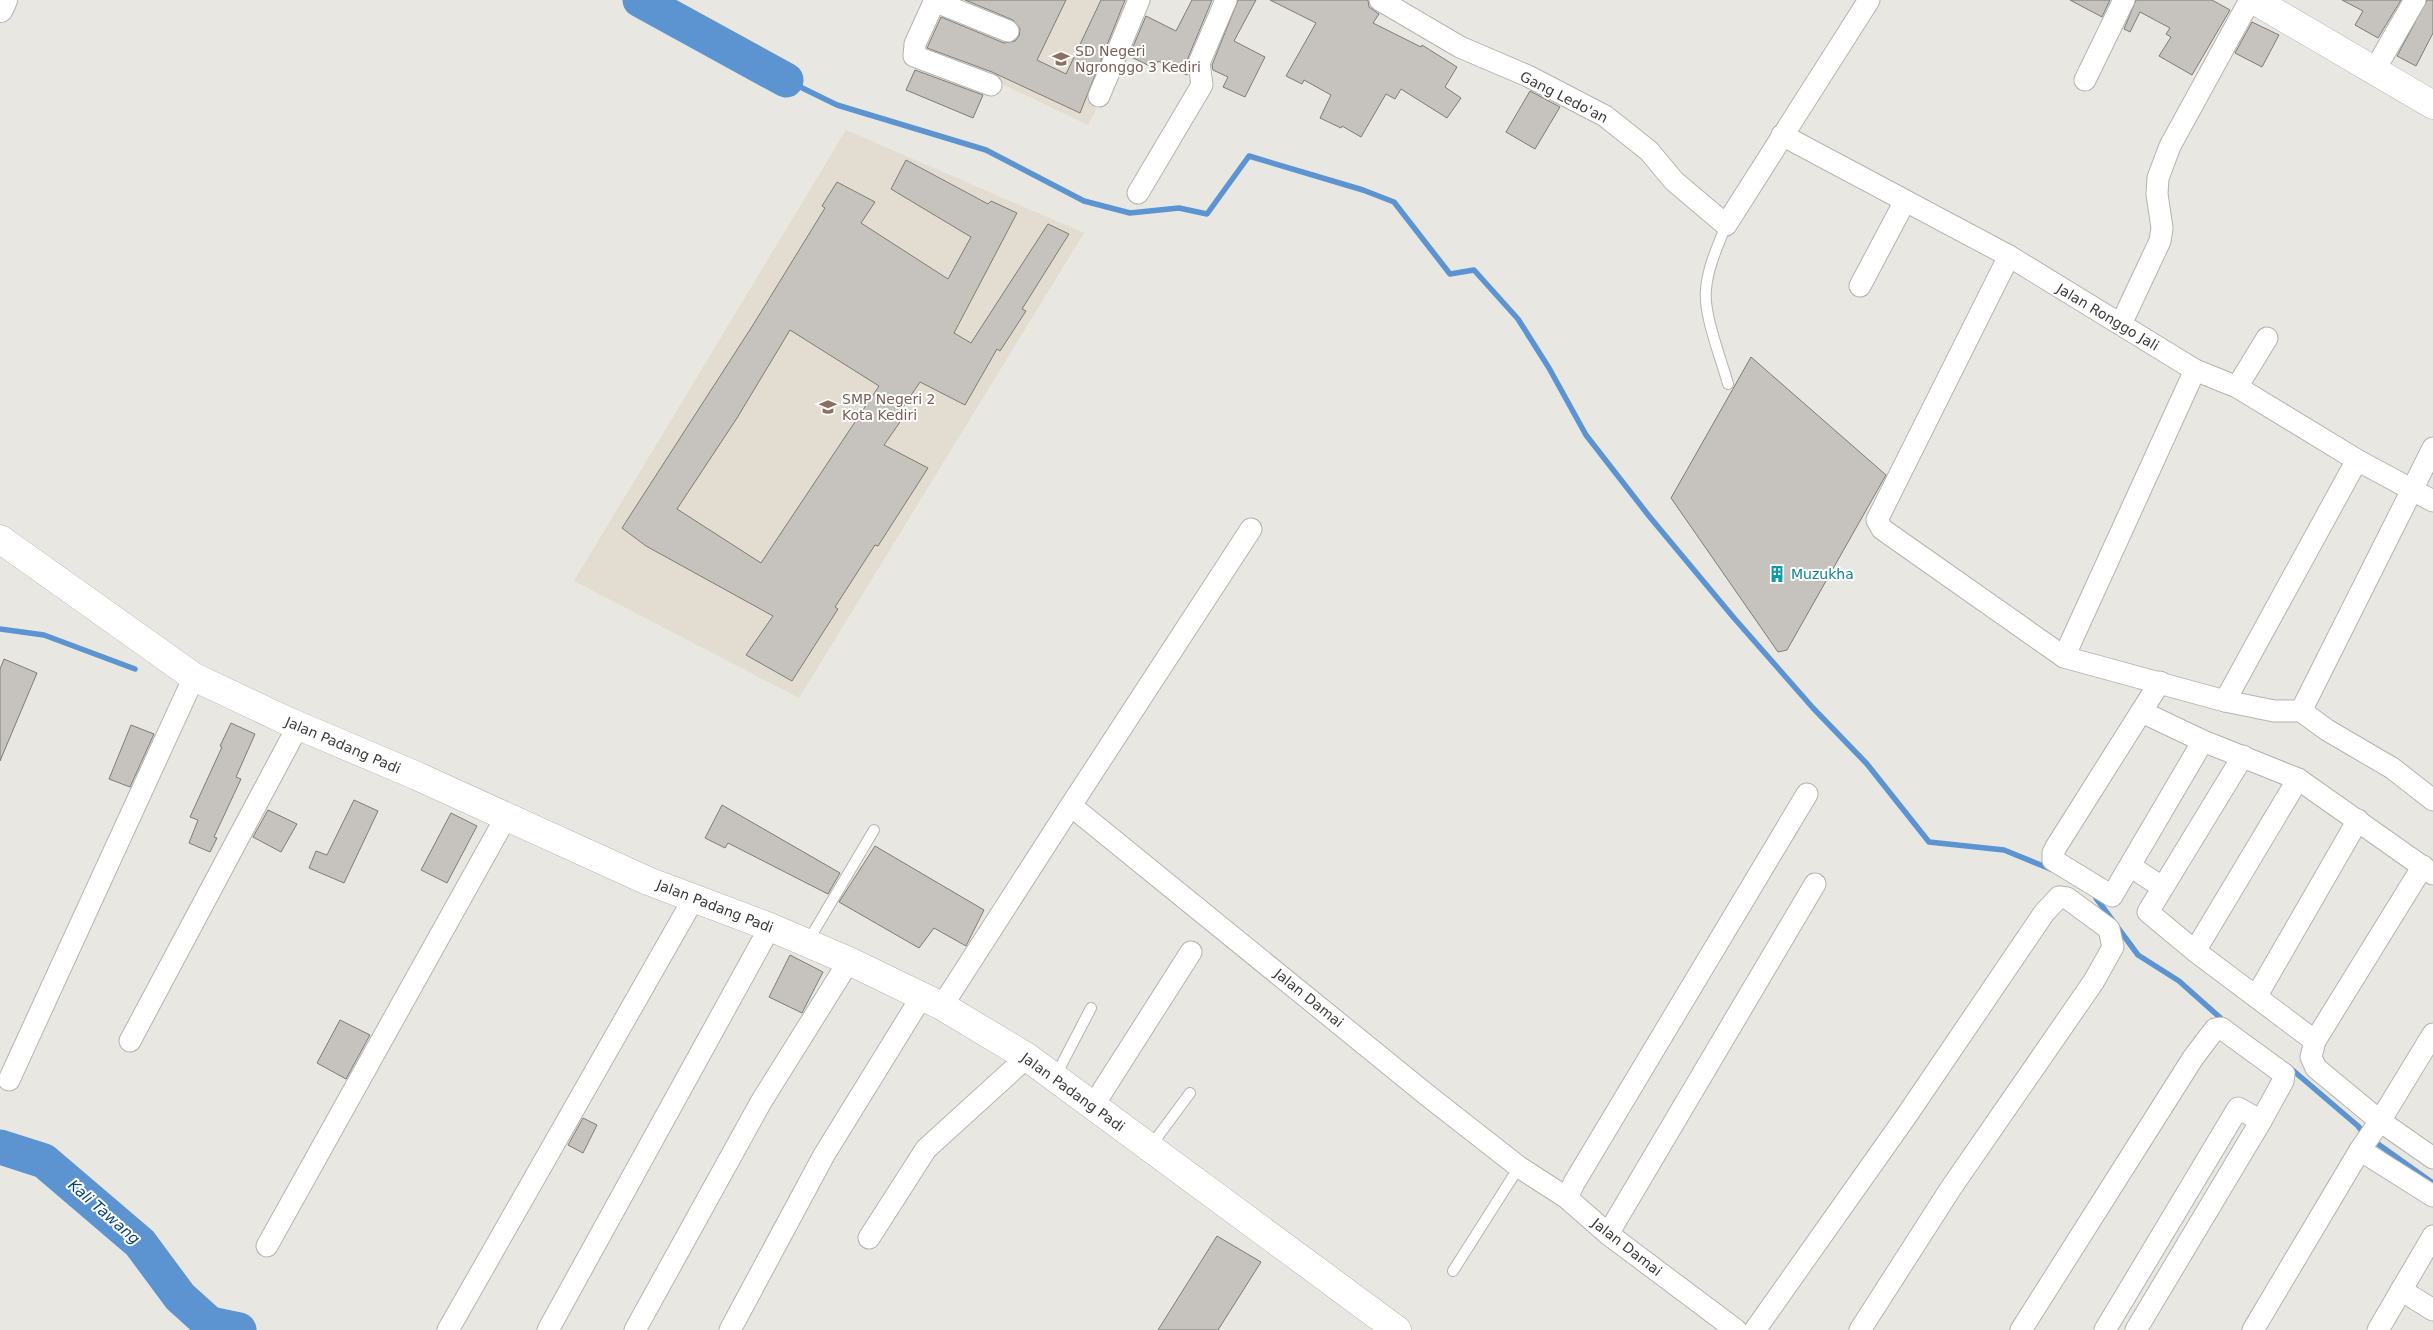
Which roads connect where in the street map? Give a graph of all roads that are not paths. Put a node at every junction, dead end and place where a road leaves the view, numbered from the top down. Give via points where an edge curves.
1 (4, 0) edge
2 (934, 0) edge
3 (1139, 0) edge
4 (1226, 0) edge
5 (1380, 0) edge
6 (2124, 0) edge
7 (2252, 0) edge
8 (2415, 0) edge
9 (1867, 1) edge
10 (0, 9) edge
11 (1008, 31) dead end
12 (2374, 71) junction
13 (2085, 80) dead end
14 (991, 85) dead end
15 (1099, 96) dead end
16 (2433, 105) edge
17 (1782, 135) junction
18 (1138, 194) dead end
19 (1906, 201) junction
20 (1726, 225) junction
21 (2008, 256) junction
22 (1860, 286) dead end
23 (2120, 324) junction
24 (2267, 338) dead end
25 (2195, 370) junction
26 (1728, 384) dead end
27 (2237, 387) junction
28 (2433, 448) edge
29 (2357, 460) junction
30 (2412, 490) junction
31 (2433, 501) edge
32 (1251, 529) dead end
33 (0, 539) edge
34 (2064, 657) junction
35 (194, 677) junction
36 (2160, 682) junction
37 (2225, 701) junction
38 (2301, 711) junction
39 (2142, 712) junction
40 (298, 726) junction
41 (2203, 741) junction
42 (2243, 756) junction
43 (2298, 779) junction
44 (1807, 794) dead end
45 (2433, 800) edge
46 (1068, 810) junction
47 (506, 817) junction
48 (2358, 820) junction
49 (874, 830) dead end
50 (2130, 866) junction
51 (2428, 870) edge
52 (1815, 884) dead end
53 (2162, 887) junction
54 (694, 898) junction
55 (770, 927) junction
56 (807, 942) junction
57 (2195, 951) junction
58 (1191, 952) dead end
59 (849, 960) junction
60 (2256, 997) junction
61 (932, 1001) junction
62 (1091, 1008) dead end
63 (2433, 1034) edge
64 (130, 1041) dead end
65 (2315, 1041) junction
66 (1027, 1057) junction
67 (1055, 1078) junction
68 (9, 1080) dead end
69 (1190, 1093) dead end
70 (1093, 1106) junction
71 (2261, 1121) junction
72 (2369, 1137) junction
73 (1150, 1148) junction
74 (2433, 1158) edge
75 (1519, 1167) junction
76 (2433, 1196) edge
77 (1567, 1198) junction
78 (1608, 1234) junction
79 (2433, 1236) edge
80 (869, 1238) dead end
81 (267, 1246) dead end
82 (1453, 1271) dead end
83 (2401, 1290) junction
84 (2433, 1310) edge
85 (448, 1330) edge
86 (548, 1330) edge
87 (635, 1330) edge
88 (730, 1330) edge
89 (1397, 1330) edge
90 (1736, 1330) edge
91 (1755, 1330) edge
92 (1860, 1330) edge
93 (2022, 1330) edge
94 (2105, 1330) edge
95 (2136, 1330) edge
96 (2253, 1330) edge
97 (2378, 1330) edge

1 - 10 street
2 - 11 street
2 - 14 street via 915,44 914,56
3 - 15 street
4 - 18 street via 1199,64 1202,85
5 - 20 street, Gang Ledo'an via 1460,47 1528,76 1605,116 1650,151 1674,181
6 - 13 street
7 - 12 main road
7 - 23 street via 2170,146 2158,178 2160,241
8 - 12 street
9 - 17 street
12 - 16 main road
17 - 19 street, Jalan Ronggo Jali
17 - 20 street
19 - 21 street, Jalan Ronggo Jali
19 - 22 street
20 - 26 lane via 1709,269 1705,290 1710,322
21 - 23 street, Jalan Ronggo Jali
21 - 34 street via 1877,520 1890,536
23 - 25 street, Jalan Ronggo Jali
24 - 27 street
25 - 27 street, Jalan Ronggo Jali
25 - 34 street
27 - 29 street, Jalan Ronggo Jali
28 - 30 street
29 - 30 street, Jalan Ronggo Jali
29 - 37 street
30 - 31 street, Jalan Ronggo Jali
30 - 38 street
32 - 46 street
33 - 35 main road, Jalan Padang Padi
34 - 36 street
35 - 40 main road, Jalan Padang Padi
35 - 68 street
36 - 37 street
36 - 39 street
37 - 38 street via 2274,711
38 - 45 street via 2392,768
39 - 41 street
39 - 50 street via 2053,853 2056,862 2112,896
40 - 47 main road, Jalan Padang Padi
40 - 64 street
41 - 42 street
41 - 50 street
42 - 43 street
42 - 53 street
43 - 48 street
43 - 57 street
44 - 77 street
46 - 61 street
46 - 75 street, Jalan Damai via 1083,813
47 - 54 main road, Jalan Padang Padi via 648,881
47 - 81 street
48 - 51 street
48 - 60 street
49 - 56 lane
50 - 53 street
51 - 65 street
52 - 78 street
53 - 57 street via 2148,912
54 - 55 main road, Jalan Padang Padi
54 - 85 street
55 - 56 main road, Jalan Padang Padi
55 - 86 street
56 - 59 main road, Jalan Padang Padi
57 - 60 street
58 - 70 street
59 - 61 main road, Jalan Padang Padi
59 - 87 street via 761,1102
60 - 65 street
61 - 66 main road, Jalan Padang Padi
61 - 88 street via 824,1155
62 - 67 lane
63 - 72 street
65 - 72 street via 2311,1057 2316,1068
66 - 67 main road, Jalan Padang Padi
66 - 80 street via 926,1149
67 - 70 main road, Jalan Padang Padi
69 - 73 lane
70 - 73 main road, Jalan Padang Padi
71 - 93 street via 2283,1082 2284,1074 2221,1028 2215,1029 2193,1058
71 - 94 street via 2238,1108
71 - 95 street
72 - 74 street
72 - 76 street
72 - 96 street
73 - 89 main road, Jalan Padang Padi
75 - 77 street, Jalan Damai
75 - 82 lane
77 - 78 street, Jalan Damai
78 - 90 street, Jalan Damai
79 - 83 street
83 - 84 street
83 - 97 street
91 - 92 street via 2044,913 2059,898 2066,898 2109,929 2113,947 2094,981 1952,1188

